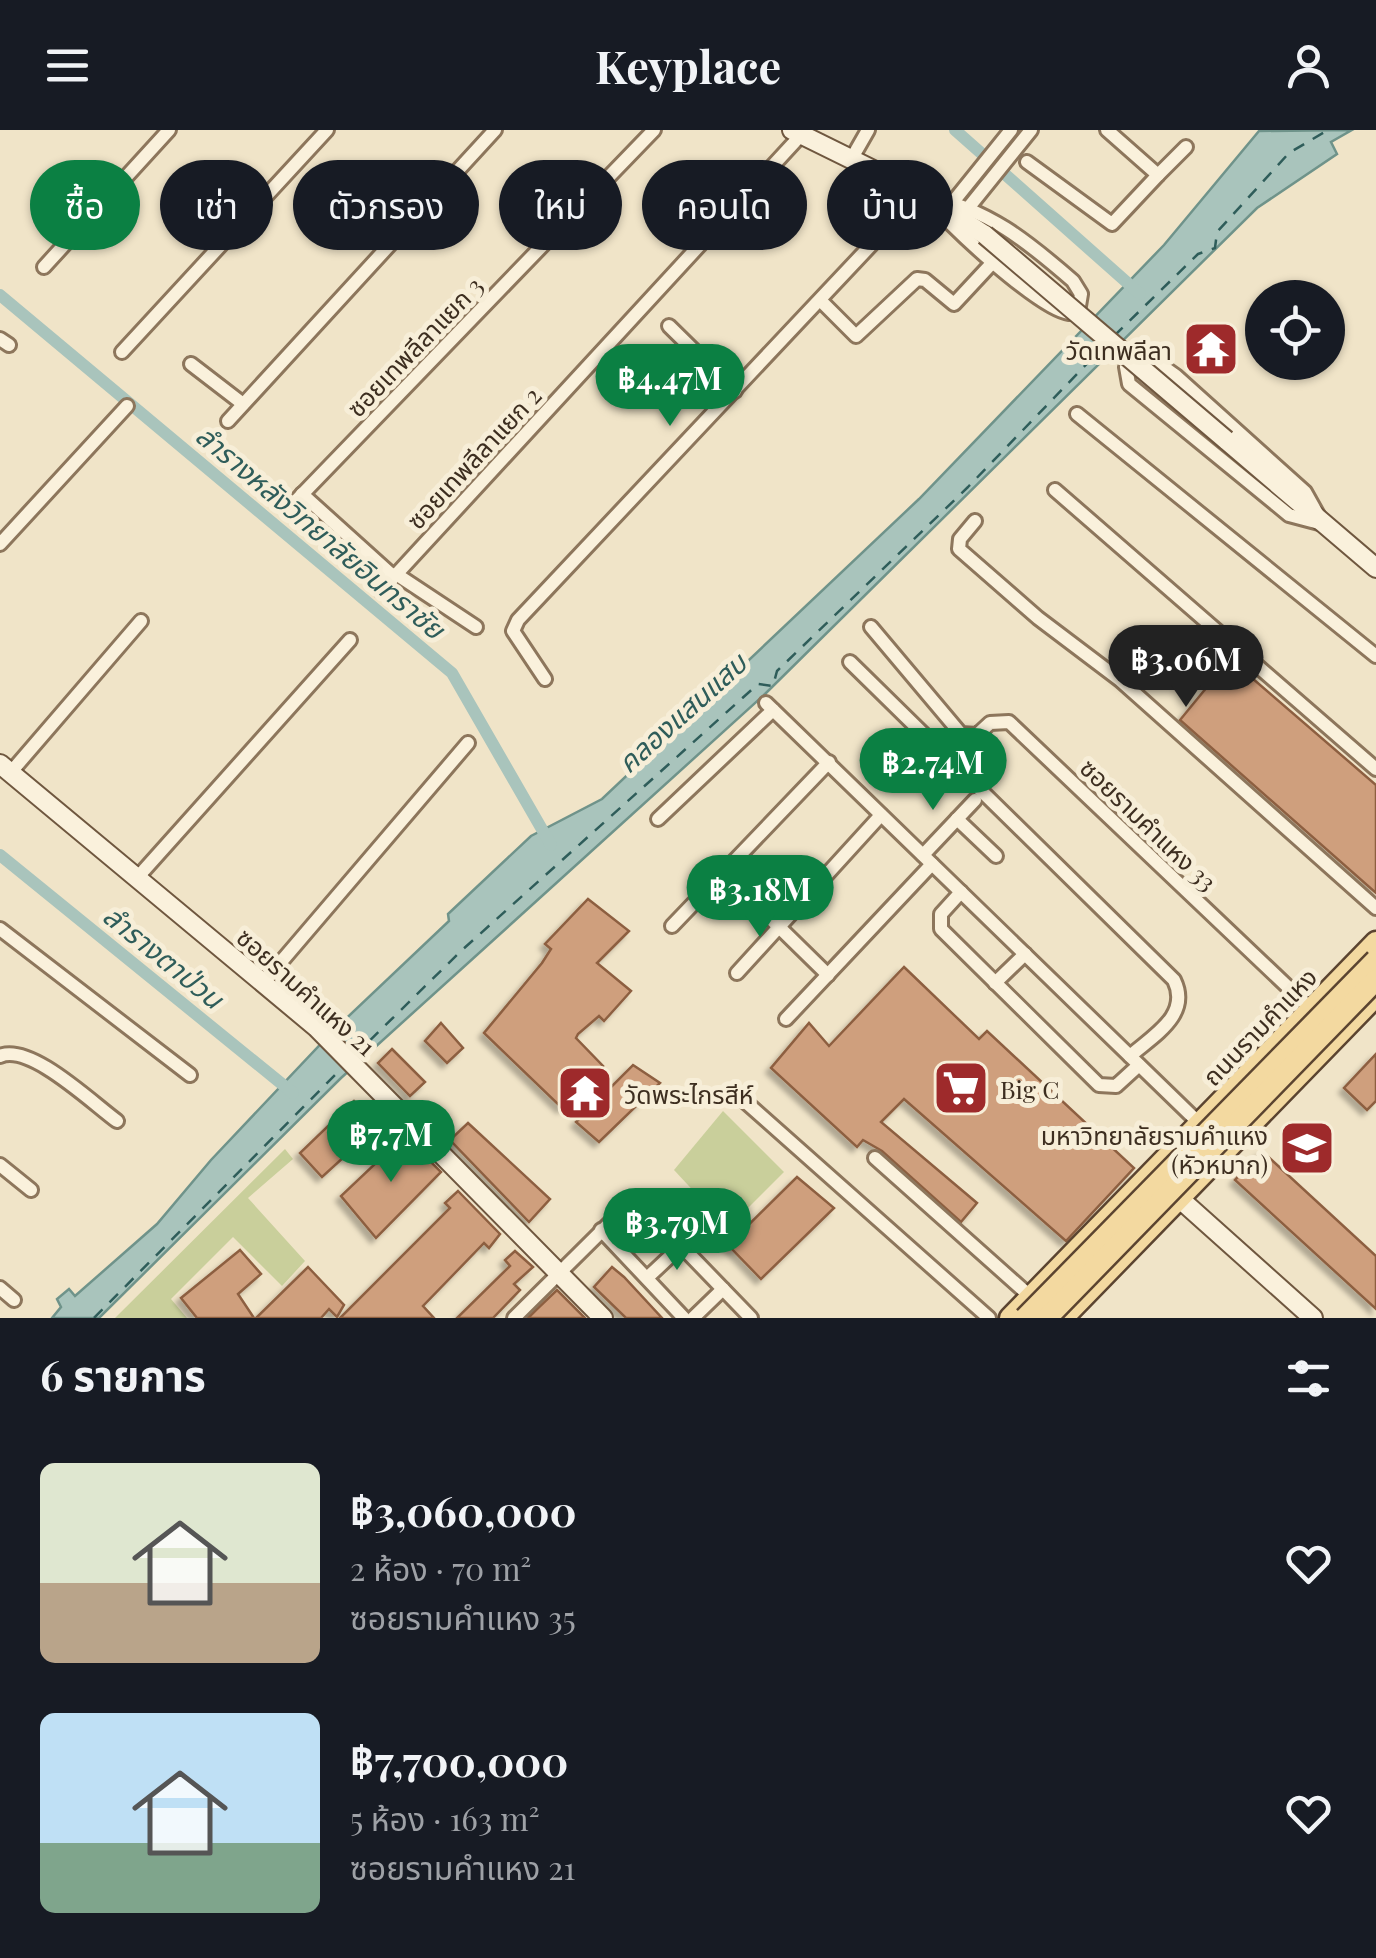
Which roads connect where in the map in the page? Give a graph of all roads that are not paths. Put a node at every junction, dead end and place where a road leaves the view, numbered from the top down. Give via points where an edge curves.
1 (169, 130) edge
2 (327, 130) edge
3 (495, 130) edge
4 (654, 130) edge
5 (868, 130) edge
6 (1031, 130) edge
7 (1107, 130) edge
8 (797, 132) edge
9 (1003, 139) edge
10 (1186, 147) dead end
11 (1012, 155) junction
12 (852, 158) junction
13 (856, 160) edge
14 (140, 162) edge
15 (1027, 162) dead end
16 (1158, 175) junction
17 (953, 202) joint
18 (969, 207) junction
19 (953, 214) edge
20 (953, 229) edge
21 (60, 250) edge
22 (870, 250) edge
23 (994, 261) junction
24 (44, 268) dead end
25 (820, 301) junction
26 (669, 326) dead end
27 (122, 352) dead end
28 (191, 364) dead end
29 (734, 391) junction
30 (243, 404) junction
31 (128, 406) dead end
32 (1078, 414) dead end
33 (228, 421) dead end
34 (1055, 490) dead end
35 (302, 494) junction
36 (290, 506) dead end
37 (975, 521) dead end
38 (1323, 524) junction
39 (0, 544) edge
40 (1376, 568) edge
41 (395, 575) junction
42 (381, 591) dead end
43 (141, 621) dead end
44 (476, 627) dead end
45 (870, 628) dead end
46 (350, 640) dead end
47 (1376, 656) edge
48 (850, 662) dead end
49 (545, 679) dead end
50 (468, 743) dead end
51 (829, 762) junction
52 (5, 768) edge
53 (1376, 769) edge
54 (974, 800) dead end
55 (881, 815) junction
56 (957, 819) junction
57 (658, 820) dead end
58 (996, 856) dead end
59 (928, 860) junction
60 (724, 873) junction
61 (137, 878) junction
62 (961, 892) junction
63 (1376, 908) edge
64 (672, 926) dead end
65 (0, 928) edge
66 (777, 928) junction
67 (1376, 942) edge
68 (1025, 954) junction
69 (1376, 960) edge
70 (737, 973) dead end
71 (828, 975) junction
72 (1376, 980) edge
73 (263, 983) junction
74 (995, 984) junction
75 (1376, 996) edge
76 (1311, 1009) junction
77 (786, 1020) dead end
78 (0, 1056) edge
79 (1135, 1061) junction
80 (190, 1075) dead end
81 (740, 1098) dead end
82 (117, 1121) dead end
83 (1199, 1123) junction
84 (875, 1158) dead end
85 (0, 1166) edge
86 (1143, 1180) junction
87 (31, 1190) dead end
88 (1180, 1199) junction
89 (601, 1230) junction
90 (681, 1246) junction
91 (560, 1272) junction
92 (647, 1278) junction
93 (0, 1288) edge
94 (723, 1290) junction
95 (1031, 1297) junction
96 (14, 1300) dead end
97 (514, 1318) edge
98 (604, 1318) edge
99 (684, 1318) edge
100 (693, 1318) edge
101 (750, 1318) edge
102 (989, 1318) edge
103 (1010, 1318) edge
104 (1026, 1318) edge
105 (1048, 1318) edge
106 (1063, 1318) edge
107 (1312, 1318) edge

1 - 14 street
2 - 27 street
3 - 30 street
4 - 35 street, ซอยเทพลีลาแยก 3
5 - 12 street
6 - 11 street
7 - 16 street
8 - 12 main road
8 - 41 street, ซอยเทพลีลาแยก 2
9 - 11 street
9 - 17 street
10 - 16 street
11 - 18 street
12 - 13 main road
15 - 16 street via 1110,225
17 - 18 street
18 - 23 street via 1002,223 1074,281 1079,306 1069,313 1054,309
19 - 38 main road, bridge via 1048,284
20 - 23 street
21 - 24 street
22 - 25 street
23 - 25 street via 954,304 916,279 856,336
25 - 29 street
26 - 29 street
28 - 30 street
29 - 49 street via 518,620 516,642
30 - 33 street
31 - 39 street
32 - 47 street
34 - 53 street
35 - 36 street, ซอยเทพลีลาแยก 3
35 - 41 street
37 - 63 street via 959,549 1120,680
38 - 38 street via 1289,515 1124,376 1126,367 1137,357 1163,364 1305,492
38 - 40 main road
41 - 42 street, ซอยเทพลีลาแยก 2
41 - 44 street
43 - 52 street
45 - 76 street, ซอยรามคำแหง 33 via 960,734 1008,722
46 - 61 street
48 - 79 street via 1174,980 1181,1001 1177,1013
50 - 73 street
51 - 55 street
51 - 57 street via 770,707
51 - 60 street
52 - 61 main road, ซอยรามคำแหง 21
54 - 56 street
55 - 59 street
55 - 66 street
56 - 58 street
56 - 59 street
59 - 62 street
59 - 71 street
60 - 64 street
60 - 66 street
61 - 73 main road, ซอยรามคำแหง 21
62 - 68 street
62 - 74 street via 941,914 941,929
65 - 80 street
66 - 70 street
66 - 71 street
67 - 76 main road, ถนนรามคำแหง
68 - 74 street
68 - 79 street
69 - 104 main road, ถนนรามคำแหง, bridge
71 - 77 street
72 - 105 main road, ถนนรามคำแหง, bridge
73 - 91 main road, ซอยรามคำแหง 21 via 316,1027
74 - 79 street via 1099,1085 1116,1086
75 - 88 main road
76 - 83 main road, ถนนรามคำแหง
78 - 82 street via 29,1056
79 - 83 street
81 - 102 street
83 - 86 main road, ถนนรามคำแหง
84 - 95 street
85 - 87 street
86 - 88 main road
86 - 95 main road, ถนนรามคำแหง
88 - 106 main road
88 - 107 main road
89 - 90 street via 635,1198
89 - 91 street
89 - 92 street
90 - 92 street
90 - 94 street
91 - 97 street
91 - 98 main road, ซอยรามคำแหง 21
92 - 99 street
93 - 96 street
94 - 100 street
94 - 101 street
95 - 103 main road, ถนนรามคำแหง

